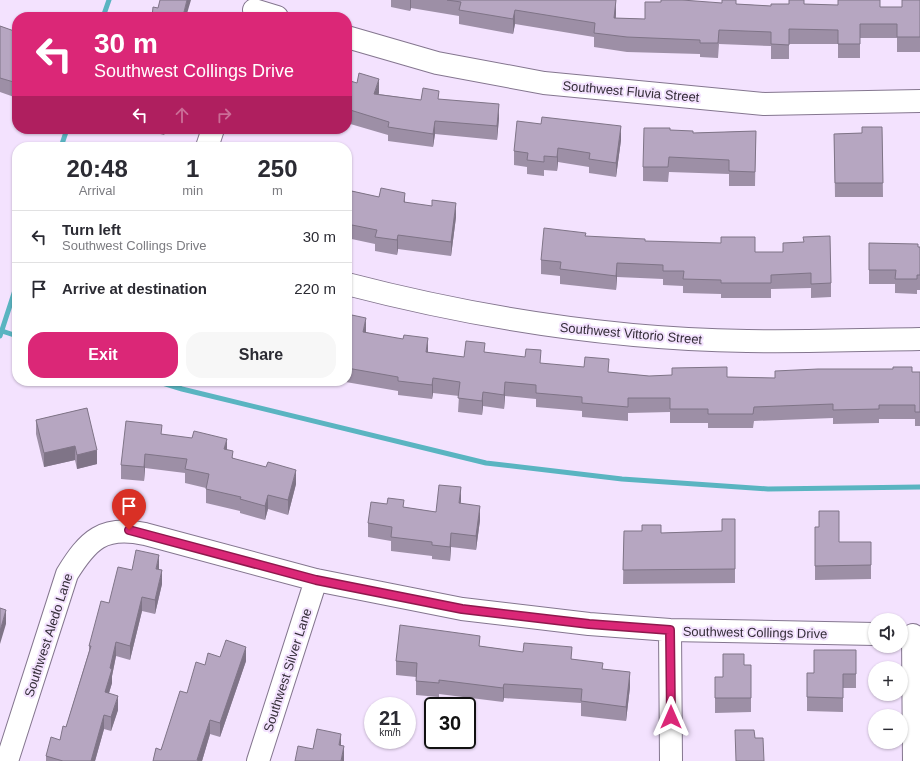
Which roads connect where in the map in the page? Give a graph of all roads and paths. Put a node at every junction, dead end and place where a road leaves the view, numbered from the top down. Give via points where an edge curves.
1 (352, 38) edge
2 (920, 100) edge
3 (352, 285) edge
4 (920, 338) edge
5 (117, 531) joint
6 (316, 580) junction
7 (670, 630) junction
8 (868, 634) edge
9 (911, 635) edge
10 (7, 761) edge
11 (258, 761) edge
12 (671, 761) edge
13 (914, 761) edge

1 - 2 street, Southwest Fluvia Street via 437,63 544,83 764,104
3 - 4 street, Southwest Vittorio Street via 420,303 524,323 649,336 747,342
5 - 6 street, Southwest Collings Drive via 129,530
5 - 10 street, Southwest Aledo Lane via 94,539 84,547 67,574
6 - 7 street, Southwest Collings Drive via 462,609 589,624
6 - 11 street, Southwest Silver Lane
7 - 8 street, Southwest Collings Drive
7 - 12 street
9 - 13 street

